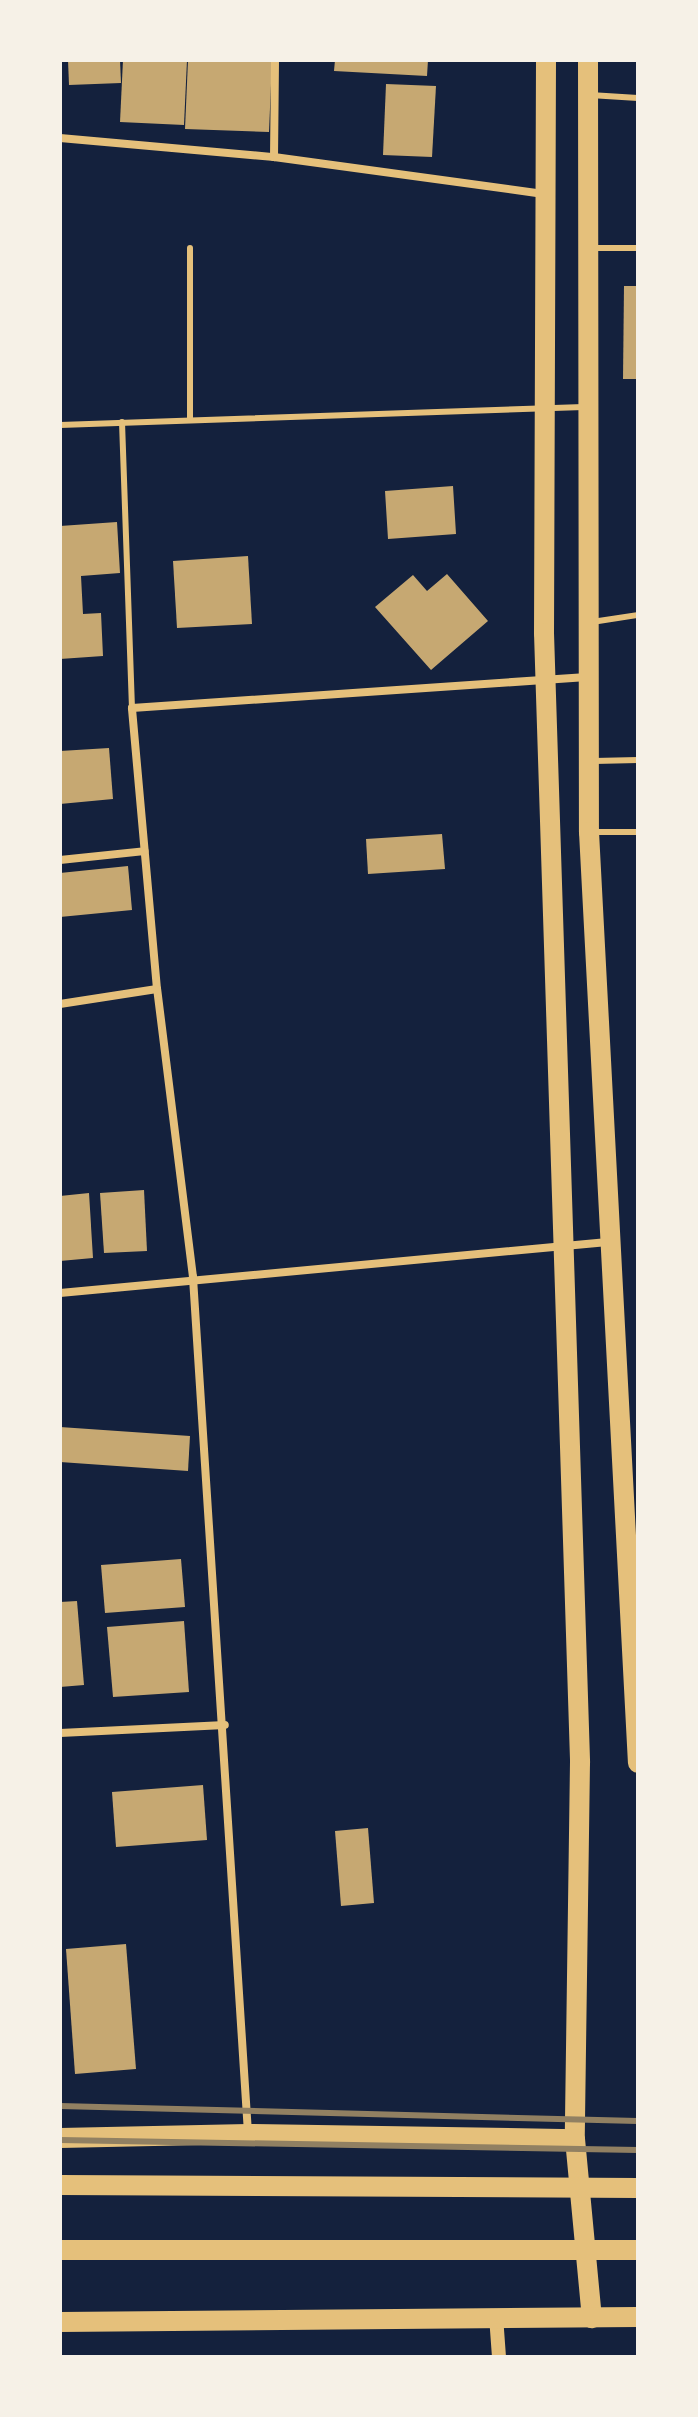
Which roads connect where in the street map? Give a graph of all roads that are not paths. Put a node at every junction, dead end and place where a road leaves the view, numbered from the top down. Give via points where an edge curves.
1 (275, 60) edge
2 (546, 60) edge
3 (588, 60) edge
4 (587, 94) junction
5 (638, 98) edge
6 (60, 138) edge
7 (274, 157) junction
8 (545, 194) junction
9 (190, 248) dead end
10 (587, 248) junction
11 (638, 248) edge
12 (586, 407) junction
13 (544, 408) junction
14 (190, 418) junction
15 (122, 422) junction
16 (60, 425) edge
17 (638, 615) edge
18 (589, 622) junction
19 (588, 676) junction
20 (545, 679) junction
21 (132, 708) junction
22 (638, 760) edge
23 (588, 761) junction
24 (589, 832) junction
25 (638, 832) edge
26 (145, 851) junction
27 (60, 860) edge
28 (157, 989) junction
29 (60, 1004) edge
30 (608, 1242) junction
31 (566, 1244) junction
32 (193, 1277) junction
33 (60, 1293) edge
34 (630, 1482) edge
35 (225, 1725) junction
36 (60, 1733) edge
37 (638, 1763) edge
38 (248, 2134) junction
39 (60, 2138) edge
40 (575, 2139) junction
41 (60, 2185) edge
42 (638, 2188) edge
43 (60, 2250) edge
44 (638, 2250) edge
45 (496, 2316) junction
46 (638, 2317) edge
47 (592, 2318) junction
48 (60, 2322) edge
49 (499, 2357) edge

1 - 7 street
2 - 8 main road
3 - 4 main road
4 - 5 lane
4 - 10 main road
6 - 7 street
7 - 8 street
8 - 13 main road
9 - 14 lane
10 - 11 lane
10 - 12 main road
12 - 13 lane
12 - 18 main road
13 - 14 lane
13 - 20 main road
14 - 15 lane
15 - 16 lane
15 - 21 lane
17 - 18 lane
18 - 19 main road
19 - 20 street
19 - 23 main road
20 - 21 street
20 - 31 main road
21 - 26 street
22 - 23 lane
23 - 24 main road
24 - 25 lane
24 - 30 main road
26 - 27 street
26 - 28 street
28 - 29 street
28 - 32 street
30 - 31 street
30 - 34 main road
31 - 32 street
31 - 40 main road via 580,1762
32 - 33 street
32 - 35 street
34 - 37 main road
35 - 36 street
35 - 38 street
38 - 39 main road
38 - 40 main road
40 - 47 main road
41 - 42 main road
43 - 44 main road
45 - 47 main road
45 - 48 main road
45 - 49 street
46 - 47 main road

